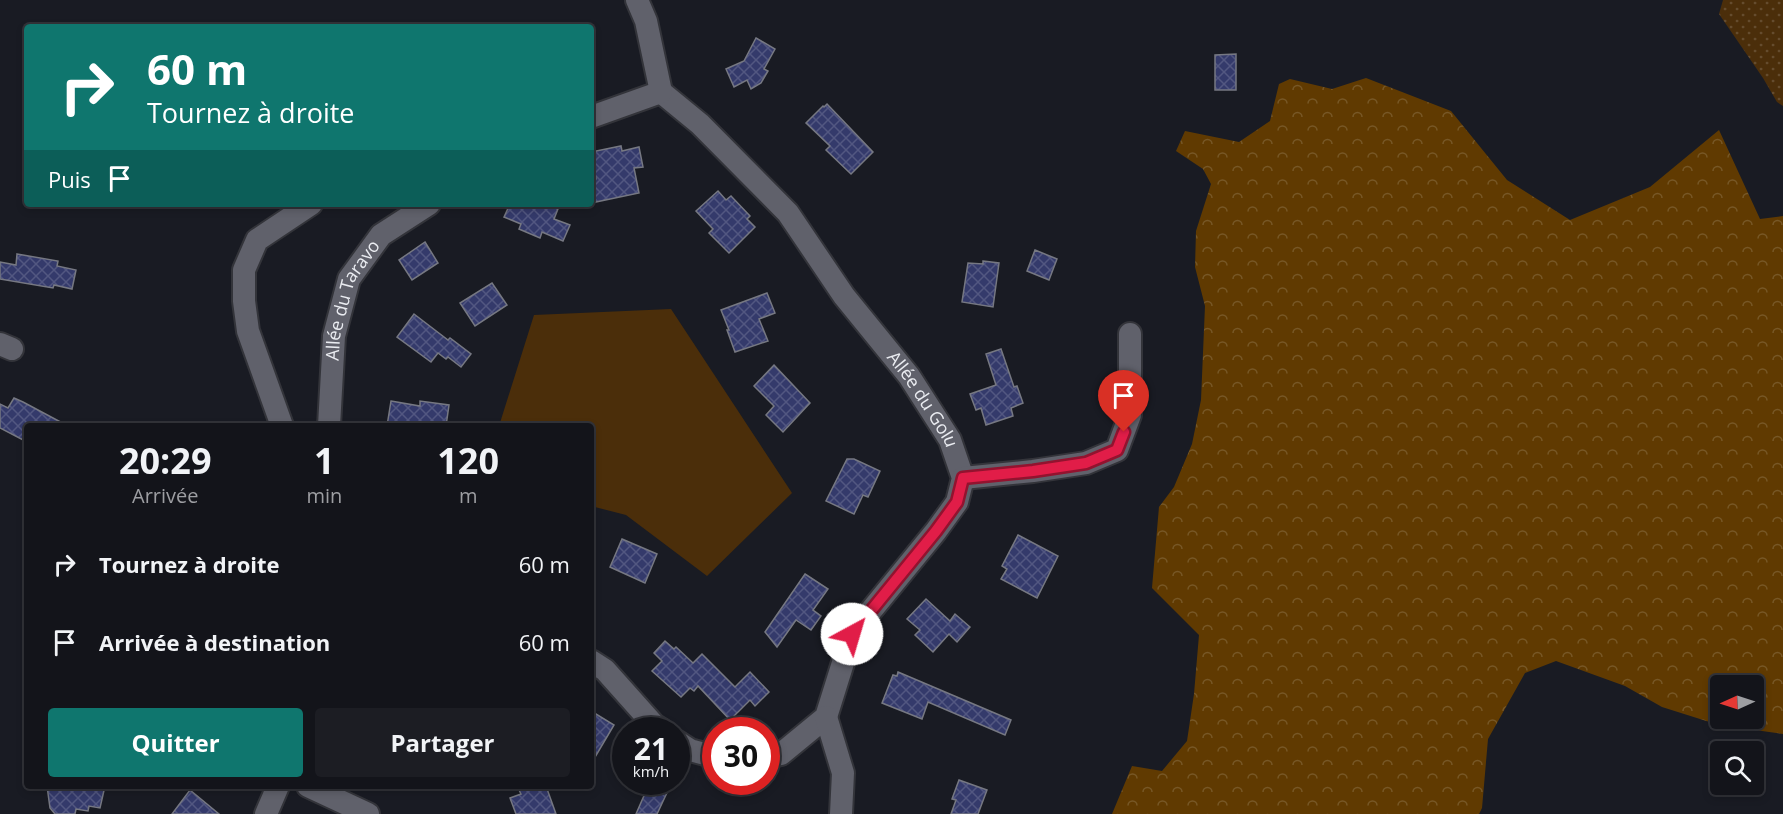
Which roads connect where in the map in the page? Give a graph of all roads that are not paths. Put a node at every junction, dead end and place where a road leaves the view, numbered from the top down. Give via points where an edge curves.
1 (637, 0) edge
2 (661, 92) junction
3 (594, 116) edge
4 (306, 207) edge
5 (424, 207) edge
6 (1130, 334) dead end
7 (281, 423) edge
8 (329, 423) edge
9 (963, 478) junction
10 (594, 663) edge
11 (647, 717) edge
12 (826, 717) junction
13 (780, 754) edge
14 (277, 789) edge
15 (314, 789) edge
16 (266, 814) edge
17 (368, 814) edge
18 (841, 814) edge

1 - 2 street via 646,21
2 - 3 street
2 - 9 street, Allée du Golu via 700,124 788,213 844,296 909,376 950,440
4 - 7 street via 257,240 244,270 243,301 248,331
5 - 8 street, Allée du Taravo via 381,235 349,279 334,336
6 - 9 street via 1130,415 1117,450 1086,463
9 - 12 street via 957,502 852,634
10 - 11 street
12 - 13 street
12 - 18 street via 843,773
14 - 16 street
15 - 17 street

